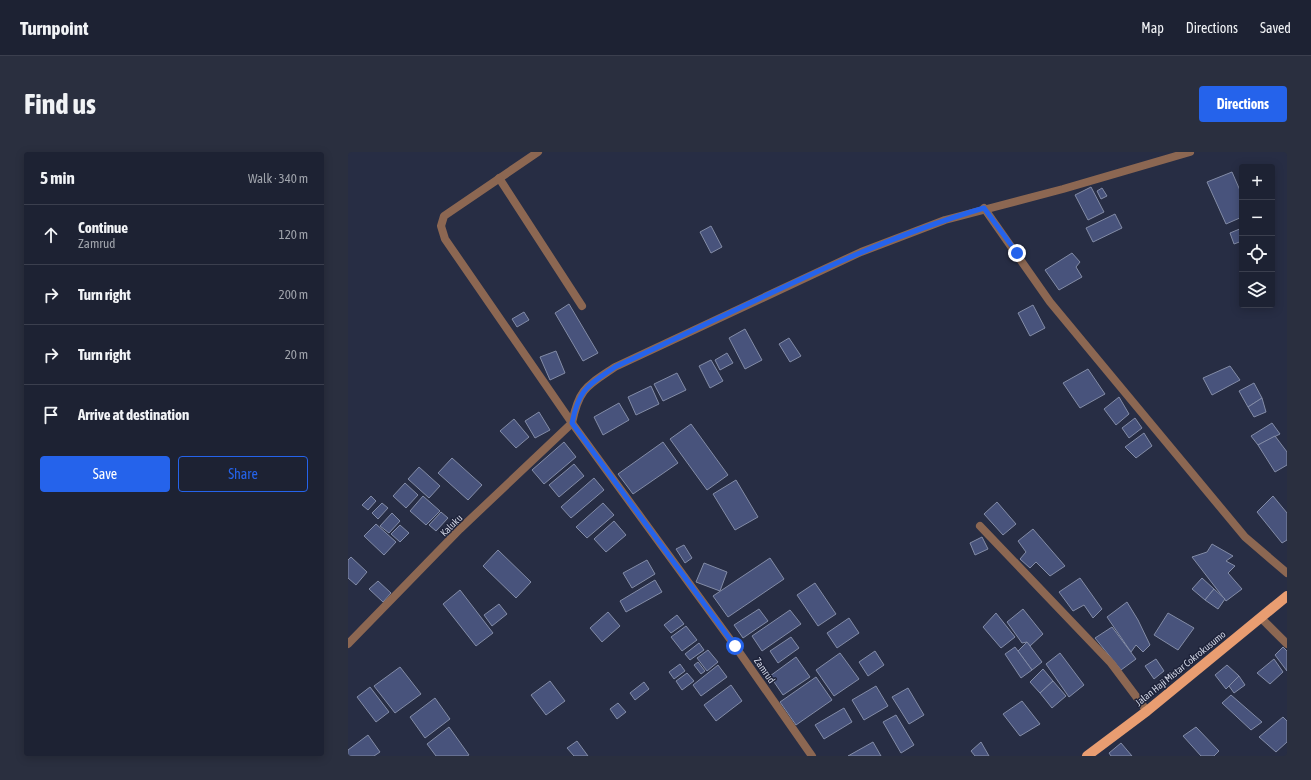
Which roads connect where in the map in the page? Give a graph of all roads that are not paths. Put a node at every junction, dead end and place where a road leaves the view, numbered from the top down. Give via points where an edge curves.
1 (538, 152) edge
2 (1190, 152) edge
3 (500, 178) junction
4 (984, 208) junction
5 (582, 306) dead end
6 (572, 423) junction
7 (980, 526) dead end
8 (1287, 573) edge
9 (1287, 596) edge
10 (1261, 618) junction
11 (348, 644) edge
12 (1287, 644) edge
13 (1147, 711) junction
14 (812, 756) edge
15 (1087, 756) edge

1 - 3 street, Zamrud
2 - 4 street via 1064,189
3 - 5 street
3 - 6 street, Zamrud via 444,216 441,226 445,239
4 - 6 street via 861,252 615,367 585,389 576,402
4 - 8 street via 1050,302 1108,372 1245,537
6 - 11 street, Kaluku via 460,529
6 - 14 street, Zamrud
7 - 13 street via 1111,663
9 - 10 main road, Jalan Haji Mistar Cokrokusumo
10 - 12 street
10 - 13 main road, Jalan Haji Mistar Cokrokusumo
13 - 15 main road, Jalan Haji Mistar Cokrokusumo

